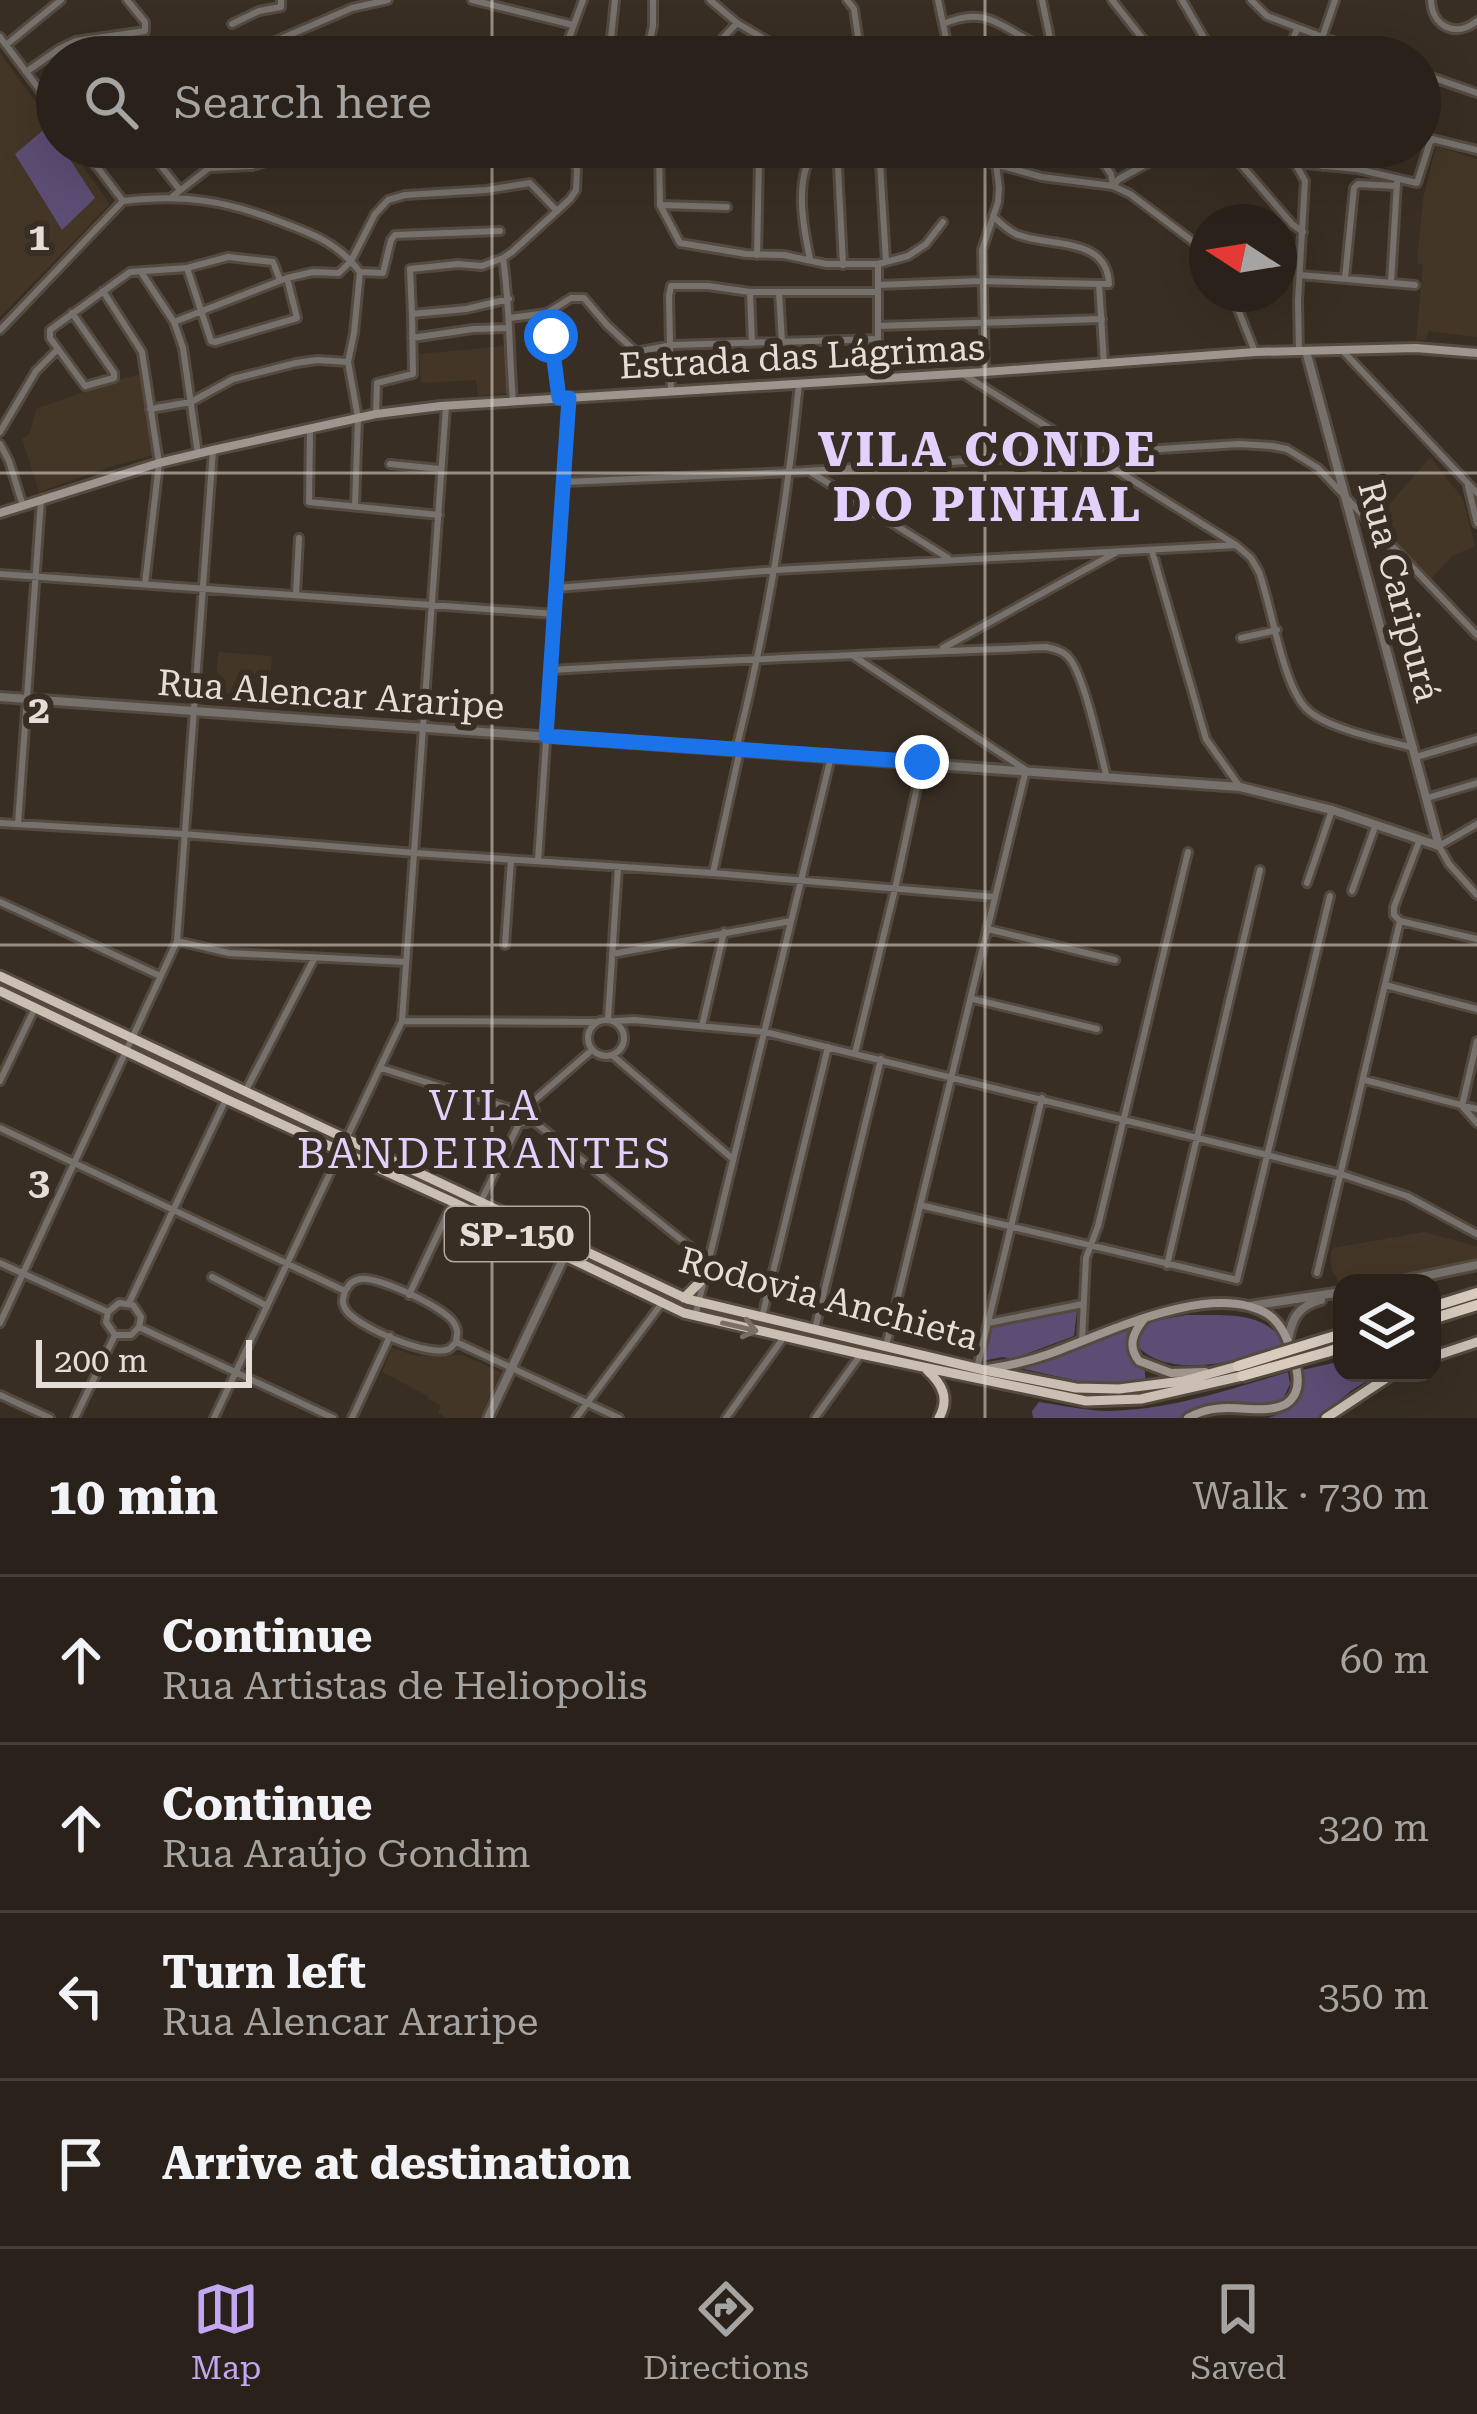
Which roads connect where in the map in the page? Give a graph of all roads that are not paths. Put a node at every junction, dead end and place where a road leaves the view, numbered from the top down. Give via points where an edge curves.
1 (61, 0) edge
2 (127, 0) edge
3 (281, 0) edge
4 (388, 0) edge
5 (472, 0) edge
6 (583, 0) edge
7 (615, 0) edge
8 (653, 0) edge
9 (710, 0) edge
10 (847, 0) edge
11 (938, 0) edge
12 (1042, 0) edge
13 (1112, 0) edge
14 (1182, 0) edge
15 (1251, 0) edge
16 (1335, 0) edge
17 (1431, 0) edge
18 (500, 4) edge
19 (1477, 21) edge
20 (737, 23) junction
21 (232, 24) dead end
22 (943, 24) junction
23 (573, 25) junction
24 (1297, 28) junction
25 (110, 36) edge
26 (287, 36) edge
27 (569, 36) edge
28 (610, 36) edge
29 (651, 36) edge
30 (724, 36) edge
31 (758, 36) edge
32 (858, 36) edge
33 (946, 36) edge
34 (1020, 36) edge
35 (1050, 36) edge
36 (1140, 36) edge
37 (1203, 36) edge
38 (1294, 36) edge
39 (1317, 36) edge
40 (1323, 36) edge
41 (3, 41) edge
42 (36, 65) edge
43 (26, 72) junction
44 (1441, 80) edge
45 (36, 82) edge
46 (1477, 93) edge
47 (1441, 141) edge
48 (1477, 150) edge
49 (98, 168) edge
50 (160, 168) edge
51 (209, 168) edge
52 (576, 168) edge
53 (659, 168) edge
54 (759, 168) edge
55 (806, 168) edge
56 (838, 168) edge
57 (880, 168) edge
58 (996, 168) edge
59 (1009, 168) edge
60 (1107, 168) edge
61 (1139, 168) edge
62 (1244, 168) edge
63 (1298, 168) edge
64 (1332, 168) edge
65 (1422, 168) edge
66 (1398, 182) junction
67 (1113, 186) junction
68 (177, 194) junction
69 (123, 201) junction
70 (660, 205) junction
71 (728, 207) dead end
72 (557, 211) junction
73 (993, 216) junction
74 (943, 222) dead end
75 (500, 231) dead end
76 (1304, 232) junction
77 (1189, 239) edge
78 (758, 255) junction
79 (503, 258) junction
80 (811, 260) junction
81 (351, 261) junction
82 (882, 262) junction
83 (843, 265) junction
84 (187, 268) junction
85 (142, 272) junction
86 (360, 272) junction
87 (1300, 275) junction
88 (1346, 278) junction
89 (284, 279) junction
90 (981, 280) junction
91 (1391, 282) junction
92 (1099, 284) junction
93 (1415, 285) dead end
94 (878, 289) junction
95 (103, 291) junction
96 (750, 292) junction
97 (779, 292) junction
98 (508, 299) junction
99 (201, 309) junction
100 (1239, 312) edge
101 (547, 313) junction
102 (72, 314) junction
103 (412, 314) junction
104 (510, 318) junction
105 (1102, 319) junction
106 (174, 322) junction
107 (983, 323) junction
108 (878, 326) junction
109 (509, 328) junction
110 (0, 330) edge
111 (412, 338) junction
112 (878, 339) junction
113 (782, 342) junction
114 (752, 343) junction
115 (672, 345) junction
116 (58, 349) junction
117 (1341, 349) junction
118 (1302, 351) junction
119 (1255, 352) junction
120 (1477, 353) edge
121 (348, 362) junction
122 (1104, 364) junction
123 (985, 373) junction
124 (963, 374) junction
125 (878, 379) junction
126 (799, 384) junction
127 (671, 392) junction
128 (564, 398) junction
129 (513, 401) junction
130 (191, 402) junction
131 (446, 406) junction
132 (151, 409) junction
133 (376, 414) junction
134 (358, 418) junction
135 (310, 430) junction
136 (0, 432) edge
137 (0, 444) edge
138 (213, 450) junction
139 (1089, 453) junction
140 (198, 454) junction
141 (159, 463) junction
142 (390, 464) dead end
143 (441, 470) junction
144 (809, 471) junction
145 (790, 472) junction
146 (564, 482) junction
147 (1467, 482) junction
148 (1477, 493) edge
149 (41, 500) junction
150 (1348, 500) junction
151 (22, 506) junction
152 (356, 506) junction
153 (0, 513) edge
154 (439, 515) junction
155 (1476, 518) edge
156 (299, 538) dead end
157 (1236, 545) junction
158 (1152, 550) junction
159 (1118, 551) junction
160 (951, 560) junction
161 (776, 570) junction
162 (0, 574) edge
163 (35, 576) junction
164 (145, 584) junction
165 (203, 588) junction
166 (557, 588) junction
167 (296, 594) junction
168 (434, 604) junction
169 (555, 614) junction
170 (1277, 630) junction
171 (1477, 635) edge
172 (1241, 638) dead end
173 (937, 652) junction
174 (855, 657) junction
175 (758, 658) junction
176 (552, 670) junction
177 (0, 698) edge
178 (25, 699) junction
179 (192, 711) junction
180 (424, 729) junction
181 (546, 736) junction
182 (1477, 739) edge
183 (738, 750) junction
184 (1415, 752) junction
185 (831, 757) junction
186 (922, 762) junction
187 (1026, 770) junction
188 (1107, 778) junction
189 (1477, 783) edge
190 (1240, 787) junction
191 (1427, 798) junction
192 (1332, 810) junction
193 (0, 823) edge
194 (18, 824) junction
195 (1376, 824) junction
196 (1477, 824) edge
197 (183, 834) junction
198 (1420, 839) junction
199 (1439, 846) junction
200 (1188, 852) dead end
201 (415, 853) junction
202 (511, 860) junction
203 (538, 861) junction
204 (618, 867) junction
205 (1260, 870) dead end
206 (713, 873) junction
207 (800, 880) junction
208 (1306, 883) dead end
209 (896, 889) junction
210 (1352, 891) dead end
211 (1477, 895) edge
212 (1330, 896) dead end
213 (995, 897) junction
214 (0, 902) edge
215 (791, 921) junction
216 (1400, 921) junction
217 (988, 929) junction
218 (724, 932) junction
219 (1477, 939) edge
220 (177, 941) junction
221 (505, 945) dead end
222 (612, 954) junction
223 (314, 959) junction
224 (1115, 960) dead end
225 (406, 962) junction
226 (0, 976) edge
227 (162, 976) junction
228 (1385, 985) junction
229 (0, 991) edge
230 (972, 998) junction
231 (35, 1007) junction
232 (1477, 1009) edge
233 (612, 1020) junction
234 (402, 1022) junction
235 (596, 1022) junction
236 (703, 1026) junction
237 (1097, 1029) dead end
238 (765, 1032) junction
239 (1477, 1041) edge
240 (129, 1045) junction
241 (828, 1047) junction
242 (592, 1050) junction
243 (854, 1053) junction
244 (613, 1055) junction
245 (881, 1059) junction
246 (380, 1068) junction
247 (952, 1076) junction
248 (1363, 1079) junction
249 (0, 1082) edge
250 (245, 1092) junction
251 (1042, 1098) junction
252 (226, 1099) junction
253 (530, 1104) junction
254 (1462, 1106) junction
255 (1477, 1109) edge
256 (515, 1110) junction
257 (532, 1120) junction
258 (1124, 1120) junction
259 (520, 1122) junction
260 (1477, 1123) edge
261 (0, 1128) edge
262 (1197, 1137) junction
263 (344, 1138) junction
264 (339, 1150) junction
265 (1267, 1155) junction
266 (733, 1159) junction
267 (74, 1164) junction
268 (1341, 1174) junction
269 (454, 1202) junction
270 (480, 1203) junction
271 (920, 1205) junction
272 (173, 1209) junction
273 (1010, 1228) junction
274 (1477, 1234) edge
275 (1090, 1247) junction
276 (564, 1257) junction
277 (0, 1262) edge
278 (709, 1262) junction
279 (287, 1263) junction
280 (1167, 1265) junction
281 (1477, 1265) edge
282 (1317, 1273) dead end
283 (23, 1274) junction
284 (1434, 1274) edge
285 (706, 1276) junction
286 (212, 1277) dead end
287 (345, 1291) junction
288 (1477, 1293) edge
289 (1333, 1294) edge
290 (409, 1295) junction
291 (1333, 1296) edge
292 (684, 1298) junction
293 (700, 1302) junction
294 (662, 1303) junction
295 (129, 1304) junction
296 (1083, 1304) junction
297 (1441, 1304) edge
298 (1477, 1305) edge
299 (267, 1306) junction
300 (1243, 1306) junction
301 (108, 1312) junction
302 (762, 1316) junction
303 (1441, 1316) edge
304 (695, 1317) junction
305 (1145, 1318) junction
306 (0, 1323) edge
307 (988, 1323) junction
308 (139, 1327) junction
309 (815, 1329) junction
310 (115, 1335) junction
311 (390, 1336) junction
312 (784, 1336) junction
313 (1333, 1340) edge
314 (1082, 1341) junction
315 (456, 1342) junction
316 (1288, 1342) junction
317 (1477, 1342) edge
318 (886, 1346) junction
319 (1324, 1346) junction
320 (1333, 1346) edge
321 (861, 1354) junction
322 (1441, 1355) edge
323 (923, 1366) junction
324 (512, 1367) junction
325 (981, 1369) junction
326 (236, 1371) junction
327 (1240, 1371) junction
328 (1216, 1372) junction
329 (1380, 1382) edge
330 (0, 1395) edge
331 (1352, 1400) junction
332 (587, 1403) junction
333 (50, 1418) edge
334 (75, 1418) edge
335 (214, 1418) edge
336 (333, 1418) edge
337 (352, 1418) edge
338 (488, 1418) edge
339 (576, 1418) edge
340 (619, 1418) edge
341 (726, 1418) edge
342 (815, 1418) edge
343 (939, 1418) edge
344 (1188, 1418) edge
345 (1326, 1418) edge
346 (1342, 1418) edge

1 - 41 street
2 - 25 street via 145,31
3 - 21 street via 281,7
4 - 26 street
5 - 18 street
6 - 23 street
7 - 28 street
8 - 29 street
9 - 20 street
10 - 32 street
11 - 22 street
12 - 35 street
13 - 36 street
14 - 37 street
15 - 24 street
16 - 40 street
17 - 19 street via 1447,28
18 - 23 street
20 - 30 street
20 - 31 street
22 - 33 street
22 - 34 street via 982,16
23 - 27 street
24 - 38 street
24 - 39 street
41 - 43 street
42 - 43 street
43 - 45 street
44 - 46 street
47 - 48 street
49 - 69 street
50 - 68 street
51 - 68 street
52 - 72 street via 578,186
53 - 70 street
54 - 78 street
55 - 80 street via 803,227
56 - 83 street
57 - 82 street
58 - 73 street
59 - 67 street
60 - 67 street
61 - 67 street
62 - 76 street
63 - 76 street via 1306,181
64 - 66 street
65 - 66 street via 1418,182
66 - 88 street via 1354,188
66 - 91 street
67 - 77 street
68 - 69 street
68 - 81 street via 255,211 321,237
69 - 110 street
70 - 71 street
70 - 78 street via 680,243
72 - 79 street
72 - 81 street via 528,183 396,197 380,207
73 - 90 street
73 - 92 street via 1017,234 1095,255 1108,270 1109,284
74 - 82 street via 908,256
75 - 86 street via 394,235 383,273
76 - 87 street
78 - 80 street
79 - 98 street
79 - 103 street via 410,268
80 - 83 street
81 - 86 street
81 - 89 street via 338,273
82 - 83 street
82 - 94 street
84 - 85 street
84 - 89 street via 233,257 272,262
84 - 99 street
85 - 95 street
85 - 106 street
86 - 121 street
87 - 88 street
87 - 118 street
88 - 91 street
89 - 99 street
89 - 99 street via 296,319 214,342
90 - 92 street
90 - 94 street
90 - 107 street
91 - 93 street
92 - 105 street
94 - 97 street
94 - 108 street
95 - 102 street
95 - 132 street via 139,344
96 - 97 street
96 - 114 street
96 - 115 street via 671,286
97 - 113 street
98 - 103 street
98 - 104 street
99 - 106 street
100 - 119 street
101 - 104 street
101 - 115 street via 584,298 637,352
101 - 128 street
102 - 116 street via 49,332
102 - 116 street via 114,378 85,386
103 - 111 street
104 - 109 street
105 - 107 street
105 - 122 street
106 - 130 street
107 - 108 street
107 - 123 street
108 - 112 street
109 - 111 street
109 - 129 street
111 - 133 street via 413,374 377,383
112 - 113 street
112 - 125 street
113 - 114 street
114 - 115 street
115 - 127 street
116 - 136 street
117 - 118 main road, Estrada das Lágrimas
117 - 120 main road, Estrada das Lágrimas
117 - 147 street
118 - 119 main road, Estrada das Lágrimas
118 - 150 street, Rua Caripurá
119 - 122 main road, Estrada das Lágrimas
121 - 130 street via 306,360 245,375
121 - 134 street
122 - 123 main road, Estrada das Lágrimas
123 - 124 main road, Estrada das Lágrimas
124 - 125 main road, Estrada das Lágrimas
124 - 139 street
125 - 126 main road, Estrada das Lágrimas
126 - 127 main road, Estrada das Lágrimas
126 - 145 street
127 - 128 main road, Estrada das Lágrimas
128 - 129 main road, Estrada das Lágrimas
128 - 146 street
129 - 131 main road, Estrada das Lágrimas
130 - 132 street
130 - 140 street
131 - 133 main road, Estrada das Lágrimas
131 - 143 street
132 - 141 street
133 - 134 main road, Estrada das Lágrimas
134 - 135 main road, Estrada das Lágrimas
134 - 152 street
135 - 138 main road, Estrada das Lágrimas
135 - 152 street via 308,501
137 - 151 street
138 - 140 main road, Estrada das Lágrimas
138 - 165 street
139 - 144 street
139 - 150 street via 1272,446 1318,468
139 - 157 street
140 - 141 main road, Estrada das Lágrimas
141 - 149 main road, Estrada das Lágrimas
141 - 164 street
142 - 143 street
143 - 154 street
144 - 145 street
144 - 160 street
145 - 146 street
145 - 161 street
146 - 166 street
147 - 148 street
147 - 155 street
149 - 151 main road, Estrada das Lágrimas
149 - 163 street
150 - 171 street
150 - 184 street, Rua Caripurá
151 - 153 main road, Estrada das Lágrimas
152 - 154 street
154 - 168 street
156 - 167 street
157 - 158 street
157 - 170 street via 1259,572
158 - 159 street
158 - 190 street via 1206,739
159 - 160 street
159 - 173 street
160 - 161 street
161 - 166 street
161 - 175 street
162 - 163 street
163 - 164 street
163 - 178 street
164 - 165 street
165 - 167 street
165 - 179 street
166 - 169 street
167 - 168 street
168 - 169 street
168 - 180 street
169 - 176 street
170 - 172 street
170 - 184 street via 1297,698 1313,716
173 - 174 street
173 - 188 street via 1046,647 1066,655
174 - 175 street
174 - 187 street
175 - 176 street
175 - 183 street
176 - 181 street
177 - 178 street, Rua Alencar Araripe
178 - 179 street, Rua Alencar Araripe
178 - 194 street
179 - 180 street, Rua Alencar Araripe
179 - 197 street
180 - 181 street, Rua Alencar Araripe
180 - 201 street
181 - 183 street, Rua Alencar Araripe
181 - 203 street
182 - 184 street
183 - 185 street, Rua Alencar Araripe
183 - 206 street
184 - 191 street, Rua Caripurá
185 - 186 street, Rua Alencar Araripe
185 - 207 street
186 - 187 street, Rua Alencar Araripe
186 - 209 street
187 - 188 street, Rua Alencar Araripe
187 - 213 street
188 - 190 street, Rua Alencar Araripe
189 - 191 street
190 - 192 street, Rua Alencar Araripe
191 - 199 street, Rua Caripurá
192 - 195 street, Rua Alencar Araripe
192 - 208 street
193 - 194 street
194 - 197 street
195 - 198 street, Rua Alencar Araripe
195 - 210 street
196 - 199 street
197 - 201 street
197 - 220 street
198 - 199 street, Rua Alencar Araripe
198 - 216 street via 1395,903
199 - 211 street
200 - 258 street
201 - 202 street
201 - 225 street
202 - 203 street
202 - 221 street
203 - 204 street
204 - 206 street
204 - 222 street
205 - 262 street
206 - 207 street
207 - 209 street
207 - 215 street
209 - 213 street
209 - 243 street
212 - 265 street
213 - 217 street
214 - 227 street
215 - 218 street
215 - 238 street
216 - 219 street
216 - 228 street
217 - 224 street
217 - 230 street
218 - 222 street
218 - 236 street
220 - 223 street
220 - 227 street
222 - 233 street
223 - 225 street
223 - 250 street
225 - 234 street
226 - 240 highway, Rodovia Anchieta / SP-150
227 - 240 street
228 - 232 street
228 - 248 street
229 - 231 highway, Rodovia Anchieta / SP-150
230 - 237 street
230 - 247 street
231 - 240 highway, Rodovia Anchieta / SP-150
231 - 249 street
233 - 235 street
233 - 236 street
233 - 244 street via 625,1039
234 - 235 street
234 - 246 street
235 - 242 street
236 - 238 street
238 - 241 street
238 - 266 street
239 - 254 street
240 - 250 highway, Rodovia Anchieta / SP-150
240 - 252 highway, Rodovia Anchieta / SP-150
240 - 267 street
241 - 243 street
241 - 302 street
242 - 244 street
242 - 253 street
243 - 245 street
244 - 266 street
245 - 247 street
245 - 309 street
246 - 256 street
246 - 263 street
247 - 251 street
247 - 271 street
248 - 254 street
248 - 268 street
250 - 263 highway, Rodovia Anchieta / SP-150
251 - 258 street
251 - 273 street
252 - 264 highway, Rodovia Anchieta / SP-150
252 - 272 street
253 - 256 street
253 - 257 street
254 - 255 street
254 - 260 street
256 - 259 street
257 - 259 street
257 - 278 street
258 - 262 street
258 - 275 street
259 - 270 street
261 - 267 street
262 - 265 street
262 - 280 street
263 - 264 street
263 - 270 highway, Rodovia Anchieta / SP-150
264 - 269 highway, Rodovia Anchieta / SP-150
264 - 279 street
265 - 268 street
265 - 280 street via 1239,1277
266 - 278 street
267 - 272 street
267 - 283 street
268 - 274 street via 1407,1196
268 - 282 street
269 - 276 highway, Rodovia Anchieta / SP-150
269 - 290 street
270 - 292 highway, Rodovia Anchieta / SP-150
271 - 273 street
271 - 318 street
272 - 279 street
272 - 295 street
273 - 275 street
273 - 307 street
275 - 280 street
275 - 296 street
276 - 294 highway, Rodovia Anchieta / SP-150
276 - 324 street
277 - 283 street
278 - 285 street
279 - 287 street
279 - 299 street
281 - 284 street
283 - 301 street
283 - 306 street
285 - 292 highway
285 - 293 street
286 - 299 street
287 - 290 street via 372,1279
287 - 311 street via 349,1313
288 - 297 highway
289 - 300 street
290 - 315 street via 451,1318
291 - 316 street via 1298,1310
292 - 293 highway, Rodovia Anchieta / SP-150
293 - 302 highway, Rodovia Anchieta / SP-150
293 - 304 street
294 - 304 highway, Rodovia Anchieta / SP-150
294 - 332 street
295 - 301 street
295 - 308 street
296 - 307 street
296 - 314 street
298 - 303 highway
299 - 326 street
300 - 305 main road via 1198,1305
300 - 316 main road via 1274,1318
301 - 310 street
302 - 309 highway, Rodovia Anchieta / SP-150
304 -> 312 highway, Rodovia Anchieta / SP-150
305 - 314 main road
305 - 328 main road via 1132,1338 1139,1361 1171,1373
307 - 325 street
308 - 310 street
308 - 326 street
309 - 318 highway, Rodovia Anchieta / SP-150
310 - 334 street
311 - 315 street via 438,1350
311 - 337 street
312 - 321 highway, Rodovia Anchieta / SP-150
312 - 341 street
313 - 319 highway, Rodovia Anchieta / SP-150
314 - 325 main road
315 - 324 street
316 - 344 main road via 1298,1378 1285,1405 1213,1408
317 - 322 highway
318 - 325 highway, Rodovia Anchieta / SP-150
319 - 320 highway, Rodovia Anchieta / SP-150
319 - 327 highway, Rodovia Anchieta / SP-150, bridge
321 - 323 highway, Rodovia Anchieta / SP-150
321 - 342 street
323 - 327 highway, Rodovia Anchieta / SP-150 via 1106,1402 1175,1393
323 - 343 highway via 943,1388
324 - 332 street
324 - 338 street
325 - 328 highway, Rodovia Anchieta / SP-150 via 1097,1390
326 - 335 street
326 - 336 street
327 - 328 highway, Rodovia Anchieta / SP-150
329 - 331 highway
330 - 333 street
331 - 345 highway
331 - 346 highway
332 - 339 street
332 - 340 street

